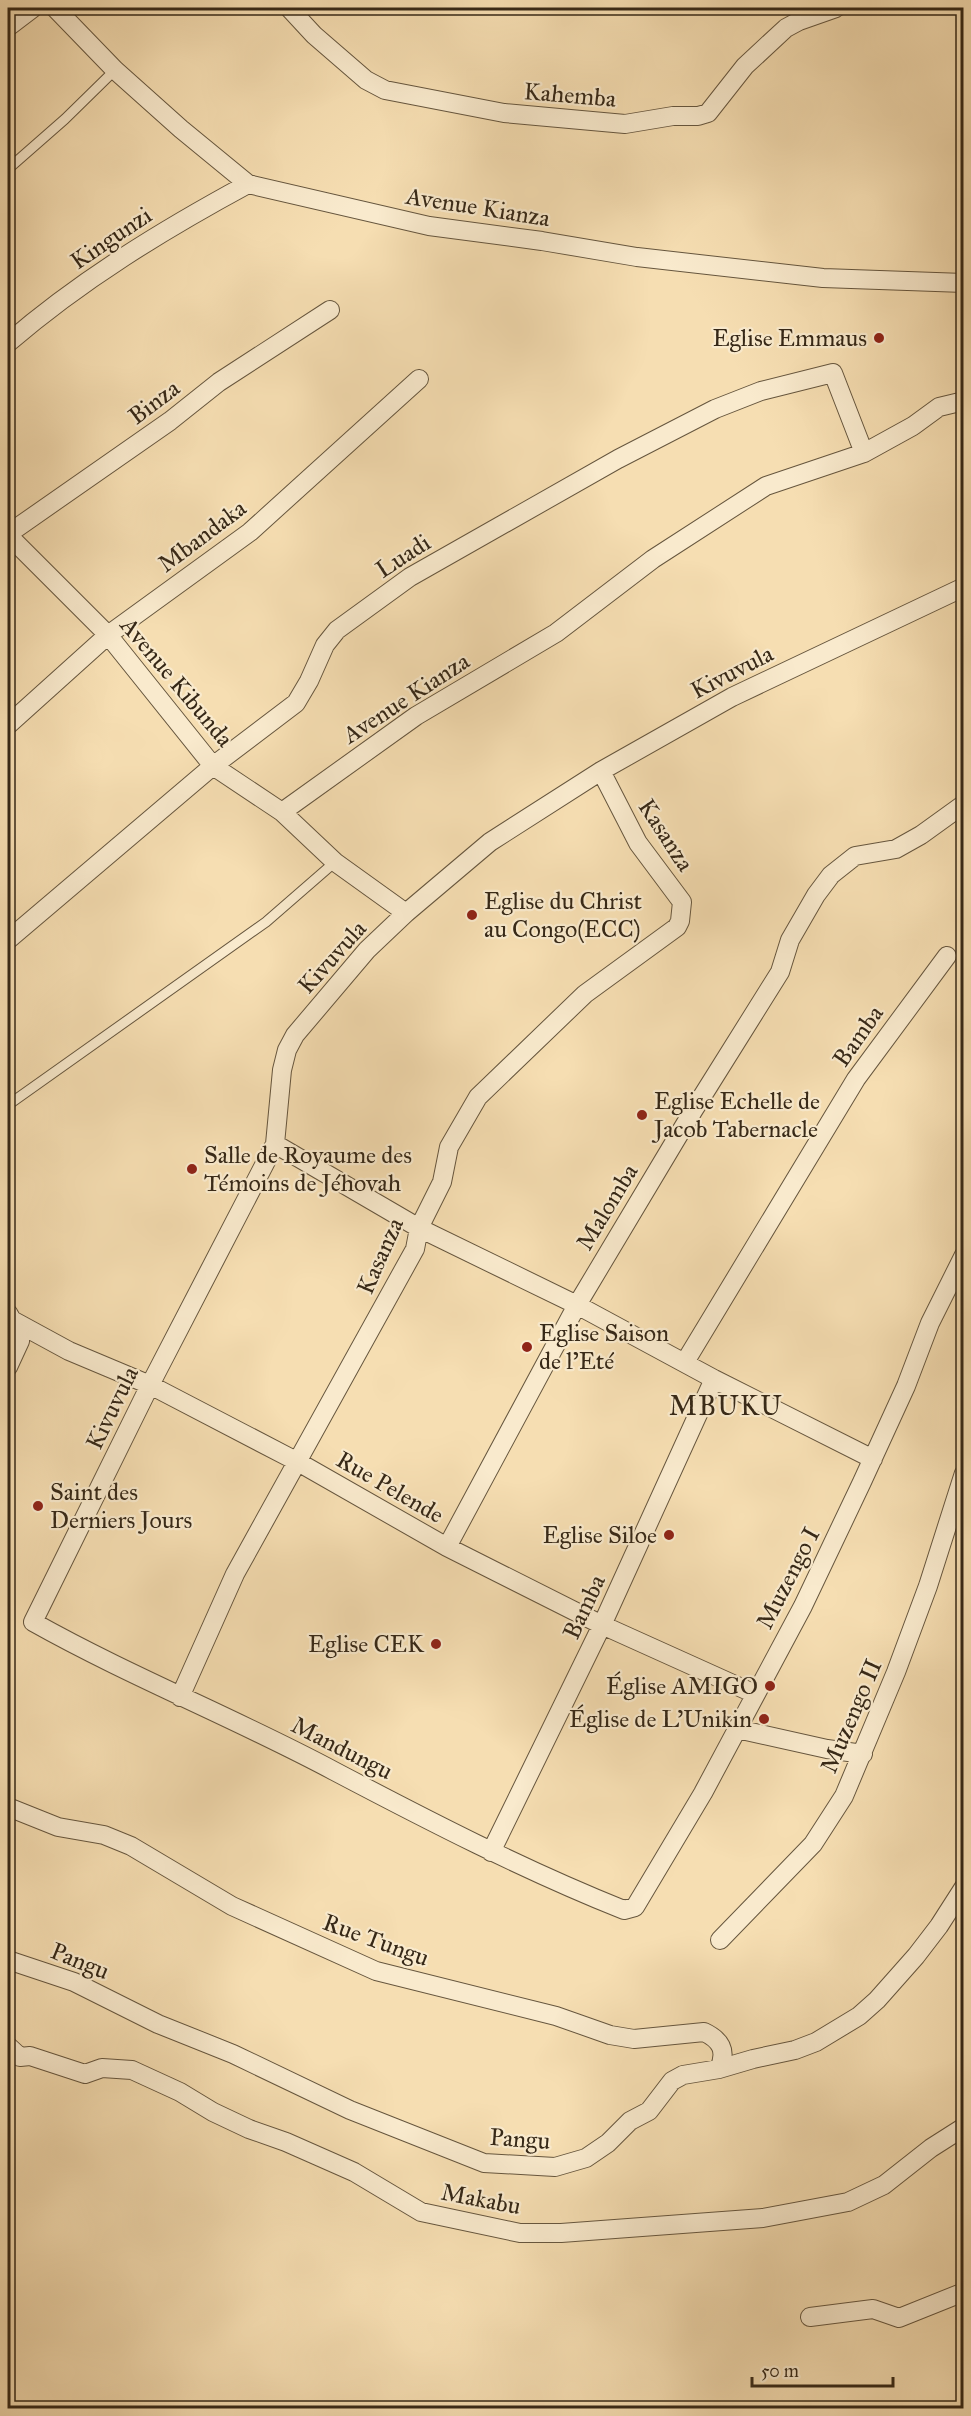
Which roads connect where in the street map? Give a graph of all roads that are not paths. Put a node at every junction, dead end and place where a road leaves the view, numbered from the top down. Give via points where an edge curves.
1 (33, 8) edge
2 (55, 8) edge
3 (290, 8) edge
4 (836, 8) edge
5 (8, 27) edge
6 (115, 70) junction
7 (8, 170) edge
8 (249, 184) junction
9 (963, 283) edge
10 (330, 310) dead end
11 (8, 343) edge
12 (419, 379) dead end
13 (963, 401) edge
14 (864, 453) junction
15 (8, 535) edge
16 (963, 587) edge
17 (108, 635) junction
18 (8, 725) edge
19 (213, 766) junction
20 (601, 771) junction
21 (963, 804) edge
22 (282, 812) junction
23 (335, 862) junction
24 (406, 913) junction
25 (8, 940) edge
26 (947, 956) dead end
27 (8, 1105) edge
28 (274, 1144) junction
29 (419, 1228) junction
30 (963, 1255) edge
31 (577, 1305) junction
32 (9, 1319) edge
33 (685, 1362) junction
34 (8, 1367) edge
35 (714, 1379) junction
36 (150, 1385) junction
37 (873, 1459) junction
38 (298, 1462) junction
39 (963, 1473) edge
40 (447, 1547) junction
41 (33, 1622) joint
42 (602, 1625) junction
43 (755, 1694) junction
44 (180, 1697) junction
45 (737, 1729) junction
46 (863, 1754) junction
47 (8, 1808) edge
48 (491, 1852) junction
49 (963, 1887) edge
50 (631, 1909) joint
51 (720, 1940) dead end
52 (8, 1960) edge
53 (8, 2046) edge
54 (719, 2069) junction
55 (963, 2127) edge
56 (963, 2292) edge
57 (810, 2317) dead end

1 - 5 street
2 - 6 street, Avenue Kianza
3 - 4 street, Kahemba via 314,35 366,80 385,90 504,113 625,124 708,113 745,66 786,28
6 - 7 lane
6 - 8 street, Avenue Kianza
8 - 9 street, Avenue Kianza via 429,226 637,257 823,278
8 - 11 street, Kingunzi via 173,224 91,278
10 - 15 street, Binza via 219,382
12 - 17 street, Mbandaka via 250,532
13 - 14 street, Avenue Kianza via 939,407
14 - 19 street, Luadi via 833,373 761,391 716,409 556,493 410,577 337,630 325,645 296,703
14 - 22 street, Avenue Kianza via 766,486 653,559 556,633 416,716
15 - 17 street, Avenue Kibunda
16 - 20 street, Kivuvula via 732,697
17 - 18 street, Mbandaka
17 - 19 street, Avenue Kibunda
19 - 22 street, Avenue Kibunda
19 - 25 street, Luadi
20 - 24 street, Kivuvula via 490,842
20 - 29 street, Kasanza via 638,843 682,902 680,921 585,994 478,1097 449,1147 442,1182
21 - 31 street, Malomba via 896,849 855,856 831,875 790,940 780,972
22 - 23 street, Avenue Kibunda
23 - 24 street, Avenue Kibunda
23 - 27 lane via 266,922
24 - 28 street, Kivuvula via 367,950 286,1050
26 - 33 street, Bamba via 856,1079
28 - 29 street
28 - 36 street, Kivuvula
29 - 31 street
29 - 38 street, Kasanza via 416,1249
30 - 37 street, Muzengo I
31 - 33 street
31 - 40 street, Malomba
32 - 34 street via 20,1341
32 - 36 street, Rue Pelende via 69,1351
33 - 35 street
35 - 37 street
35 - 42 street, Bamba
36 - 38 street, Rue Pelende
36 - 41 street, Kivuvula
37 - 43 street, Muzengo I via 803,1606
38 - 40 street, Rue Pelende
38 - 44 street, Kasanza via 235,1574
39 - 46 street, Muzengo II via 928,1586
40 - 42 street, Rue Pelende
41 - 44 street, Mandungu
42 - 43 street, Rue Pelende
42 - 48 street, Bamba
43 - 45 street, Muzengo I
44 - 48 street, Mandungu via 334,1770
45 - 46 street
45 - 50 street, Muzengo I via 697,1803
46 - 51 street, Muzengo II via 844,1796 813,1844
47 - 54 street, Rue Tungu via 58,1827 104,1835 131,1846 232,1906 376,1971 556,2016 610,2035 634,2039 704,2032 714,2036 723,2049
48 - 50 street, Mandungu via 551,1881 624,1910
49 - 54 street, Pangu via 916,1956 859,2016 795,2050
52 - 54 street, Pangu via 74,1982 350,2110 484,2163 555,2167 586,2158 630,2121 649,2111 672,2081 683,2074
53 - 55 street, Makabu via 20,2057 30,2055 85,2074 102,2068 132,2070 249,2129 354,2172 421,2212 520,2233 763,2218 848,2202 884,2185
56 - 57 street via 899,2318 873,2309

